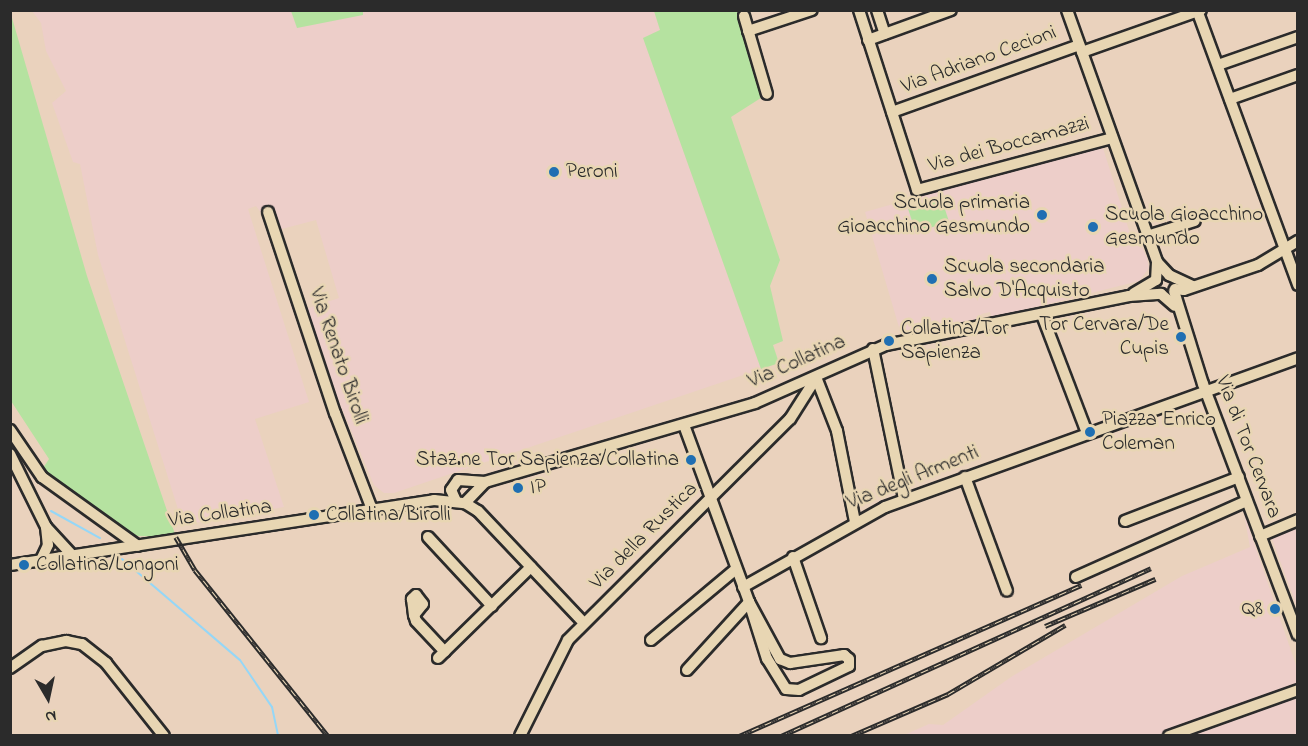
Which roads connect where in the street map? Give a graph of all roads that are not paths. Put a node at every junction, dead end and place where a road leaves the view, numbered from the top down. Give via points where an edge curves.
1 (812, 10) edge
2 (859, 10) edge
3 (877, 10) edge
4 (951, 10) edge
5 (1067, 10) edge
6 (1198, 11) edge
7 (744, 16) dead end
8 (748, 31) junction
9 (885, 34) junction
10 (1298, 37) edge
11 (868, 40) junction
12 (1081, 49) junction
13 (1218, 65) junction
14 (1298, 75) edge
15 (767, 94) dead end
16 (1230, 99) junction
17 (892, 112) junction
18 (1112, 138) junction
19 (268, 212) dead end
20 (1195, 221) dead end
21 (1147, 236) junction
22 (1298, 241) edge
23 (1285, 251) junction
24 (1157, 262) junction
25 (1157, 279) junction
26 (1298, 285) edge
27 (1169, 287) junction
28 (1129, 296) junction
29 (1042, 315) junction
30 (873, 349) junction
31 (1298, 358) edge
32 (816, 377) junction
33 (1206, 390) junction
34 (684, 425) junction
35 (10, 430) edge
36 (1087, 434) junction
37 (10, 454) edge
38 (965, 477) junction
39 (1239, 477) junction
40 (470, 481) junction
41 (485, 482) junction
42 (451, 490) junction
43 (710, 497) junction
44 (468, 498) junction
45 (904, 499) junction
46 (434, 500) junction
47 (1248, 501) junction
48 (373, 512) junction
49 (1298, 520) edge
50 (1125, 521) dead end
51 (855, 522) junction
52 (46, 527) junction
53 (1260, 536) junction
54 (428, 537) dead end
55 (138, 546) junction
56 (72, 555) junction
57 (794, 557) junction
58 (41, 560) junction
59 (10, 565) edge
60 (531, 567) junction
61 (736, 569) junction
62 (1076, 577) dead end
63 (743, 587) junction
64 (1007, 591) dead end
65 (749, 602) junction
66 (492, 606) junction
67 (414, 615) dead end
68 (584, 623) junction
69 (1298, 635) edge
70 (821, 638) dead end
71 (651, 640) dead end
72 (10, 668) edge
73 (687, 670) dead end
74 (1298, 690) edge
75 (164, 735) edge
76 (520, 735) edge
77 (1169, 735) edge

1 - 8 street
2 - 11 street
3 - 9 street
4 - 9 street
5 - 12 street
6 - 12 street, Via Adriano Cecioni
6 - 13 street
7 - 8 street
8 - 15 street
9 - 11 street
10 - 13 street
11 - 17 street
12 - 17 street, Via Adriano Cecioni
12 - 18 street
13 - 16 street
14 - 16 street
16 - 23 street
17 - 18 street, Via dei Boccamazzi via 916,190
18 - 21 street
19 - 48 street, Via Renato Birolli via 335,413
20 - 21 street
21 - 24 street
22 - 23 street
23 - 26 street
23 - 27 street via 1261,264 1193,286
24 - 25 street
24 - 27 street
25 - 27 street
25 - 27 street via 1156,288
25 - 28 street
27 - 28 street
27 - 33 street, Via di Tor Cervara
28 - 29 street, Via Collatina
29 - 30 street, Via Collatina
29 - 36 street
30 - 32 street, Via Collatina
30 - 45 street
31 - 33 street
32 - 34 street, Via Collatina via 771,398
32 - 43 street, Via della Rustica via 790,419
32 - 51 street via 837,431
33 - 36 street
33 - 39 street, Via di Tor Cervara
34 - 41 street, Via Collatina
34 - 43 street
35 - 55 street via 42,477
36 - 38 street, Via degli Armenti
37 - 52 street
38 - 45 street, Via degli Armenti
38 - 64 street
39 - 47 street, Via di Tor Cervara
39 - 50 street
40 - 41 street, Via Collatina
40 - 42 street, Via Collatina via 455,482
40 - 44 street
41 - 44 street, Via Collatina
42 - 44 street
42 - 46 street, Via Collatina
43 - 61 street
43 - 68 street, Via della Rustica
44 - 46 street, Via Collatina
44 - 60 street
45 - 51 street, Via degli Armenti
46 - 48 street, Via Collatina
47 - 53 street, Via di Tor Cervara
47 - 62 street
48 - 55 street, Via Collatina
49 - 53 street
51 - 57 street, Via degli Armenti
52 - 56 street
52 - 58 street via 48,545
53 - 69 street, Via di Tor Cervara
54 - 66 street
55 - 56 street, Via Collatina
56 - 58 street, Via Collatina
57 - 63 street, Via degli Armenti
57 - 70 street
58 - 59 street, Via Collatina
60 - 66 street
60 - 68 street
61 - 63 street
61 - 71 street
63 - 65 street
65 - 65 street via 767,659 786,689 799,690 850,665 844,655 784,662
65 - 73 street
66 - 67 street via 442,655
68 - 76 street, Via della Rustica via 561,651
72 - 75 street via 49,644 71,642 87,646 106,663
74 - 77 street

